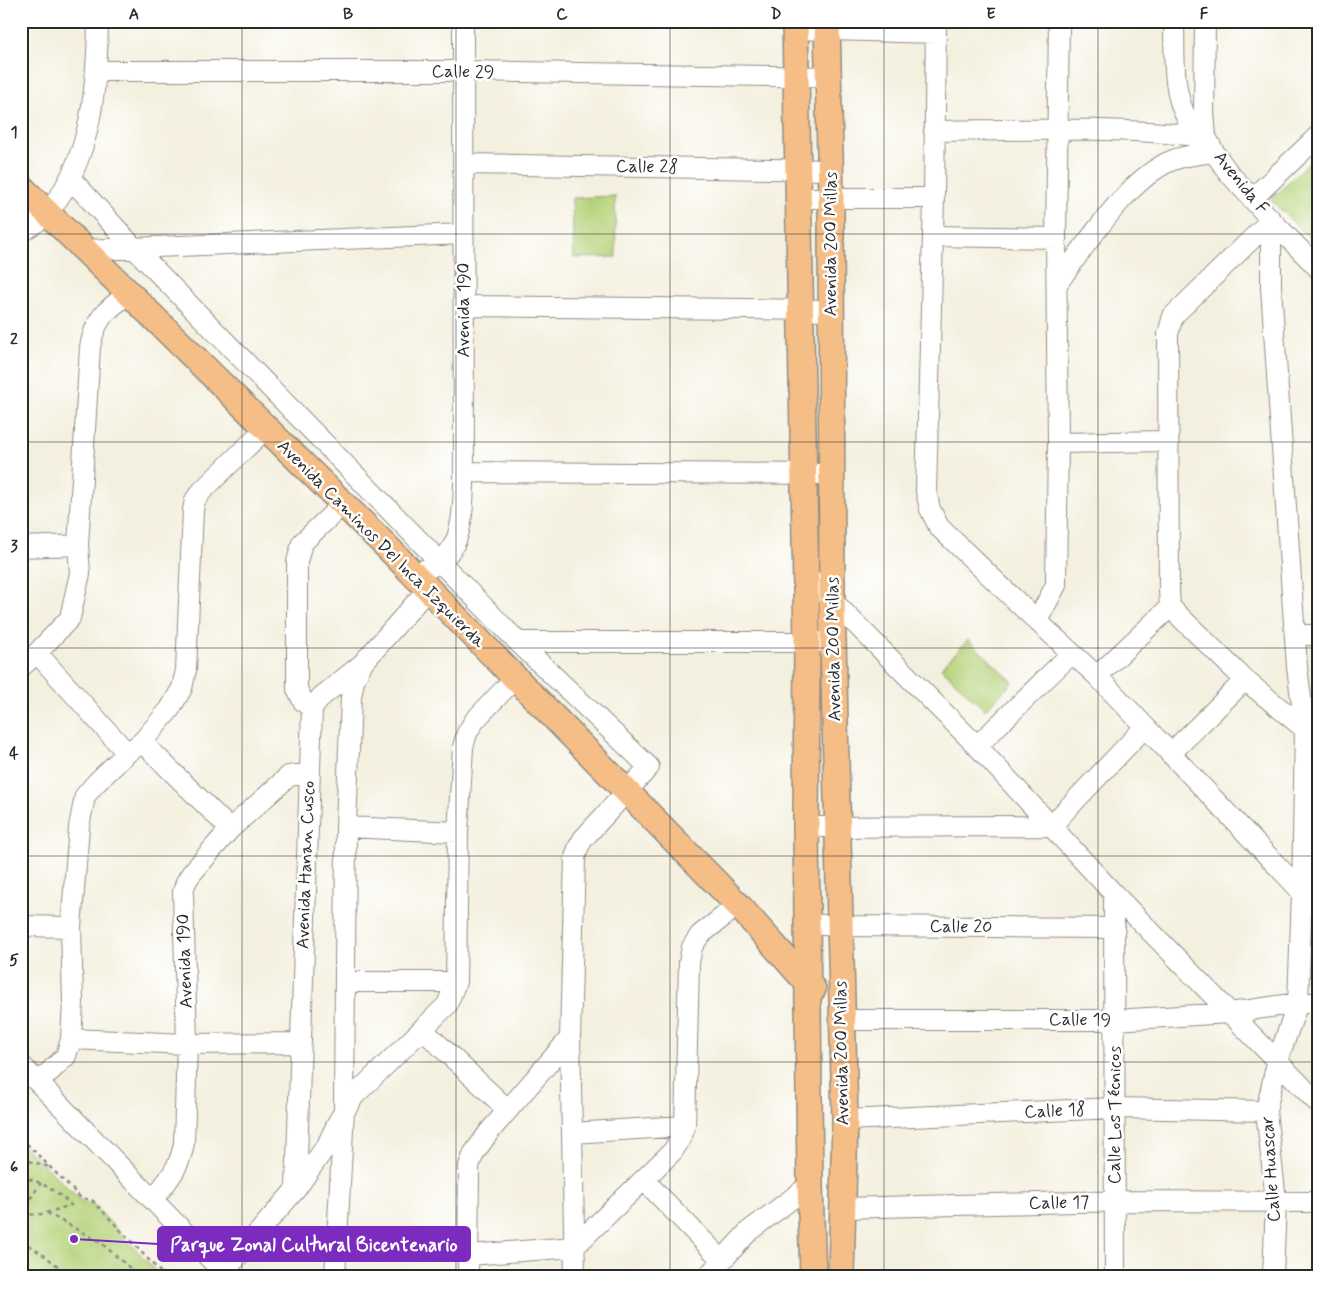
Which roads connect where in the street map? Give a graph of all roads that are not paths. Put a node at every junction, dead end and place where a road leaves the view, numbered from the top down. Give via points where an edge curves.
1 (98, 21) edge
2 (463, 21) edge
3 (1059, 21) edge
4 (1174, 21) edge
5 (1205, 21) edge
6 (795, 25) edge
7 (827, 26) edge
8 (936, 27) edge
9 (97, 70) junction
10 (463, 72) junction
11 (796, 76) junction
12 (828, 77) junction
13 (1058, 130) junction
14 (934, 131) junction
15 (1318, 136) edge
16 (1210, 145) junction
17 (463, 164) junction
18 (798, 169) junction
19 (830, 170) junction
20 (71, 179) junction
21 (21, 187) edge
22 (831, 197) junction
23 (799, 198) junction
24 (934, 198) junction
25 (1252, 199) junction
26 (48, 213) junction
27 (1271, 220) junction
28 (21, 232) edge
29 (463, 234) junction
30 (933, 236) junction
31 (1056, 238) junction
32 (134, 248) junction
33 (85, 250) junction
34 (1318, 268) edge
35 (1057, 284) junction
36 (128, 294) junction
37 (464, 306) junction
38 (800, 310) junction
39 (832, 310) junction
40 (266, 428) junction
41 (1168, 441) junction
42 (1058, 443) junction
43 (464, 472) junction
44 (803, 473) junction
45 (832, 474) junction
46 (343, 504) junction
47 (78, 545) junction
48 (21, 548) edge
49 (442, 562) junction
50 (806, 573) junction
51 (420, 581) junction
52 (832, 600) junction
53 (1170, 607) junction
54 (1037, 621) junction
55 (1295, 635) junction
56 (1318, 635) edge
57 (518, 642) junction
58 (807, 642) junction
59 (834, 642) junction
60 (37, 653) junction
61 (1072, 653) junction
62 (362, 664) junction
63 (21, 667) edge
64 (1097, 676) junction
65 (515, 678) junction
66 (1245, 680) junction
67 (312, 709) junction
68 (1145, 727) junction
69 (1311, 728) edge
70 (978, 746) junction
71 (134, 747) junction
72 (1170, 754) junction
73 (308, 772) junction
74 (626, 791) junction
75 (1311, 818) edge
76 (806, 826) junction
77 (839, 826) junction
78 (1050, 826) junction
79 (346, 827) junction
80 (230, 830) junction
81 (458, 832) junction
82 (1114, 894) junction
83 (1307, 902) edge
84 (738, 904) junction
85 (808, 924) junction
86 (21, 926) edge
87 (839, 926) junction
88 (71, 927) junction
89 (1115, 928) junction
90 (345, 982) junction
91 (456, 982) junction
92 (808, 983) junction
93 (1298, 1003) junction
94 (1318, 1003) edge
95 (1229, 1013) junction
96 (841, 1020) junction
97 (1115, 1020) junction
98 (422, 1029) junction
99 (570, 1038) junction
100 (71, 1040) junction
101 (300, 1043) junction
102 (187, 1044) junction
103 (1277, 1062) junction
104 (21, 1065) edge
105 (39, 1082) junction
106 (1318, 1103) edge
107 (1115, 1108) junction
108 (508, 1110) junction
109 (344, 1111) junction
110 (1266, 1111) junction
111 (844, 1120) junction
112 (684, 1126) junction
113 (572, 1133) junction
114 (644, 1180) junction
115 (810, 1185) junction
116 (296, 1190) junction
117 (153, 1200) junction
118 (1115, 1201) junction
119 (1276, 1201) junction
120 (1318, 1202) edge
121 (842, 1208) junction
122 (574, 1247) junction
123 (469, 1255) junction
124 (722, 1260) junction
125 (225, 1274) edge
126 (335, 1276) edge
127 (468, 1276) edge
128 (575, 1276) edge
129 (708, 1276) edge
130 (813, 1276) edge
131 (841, 1276) edge
132 (1115, 1276) edge
133 (1273, 1276) edge

1 - 9 street
2 - 10 street, Avenida 190
3 - 13 street
4 - 16 street via 1179,98 1189,123
5 - 16 street, Avenida F via 1204,112
6 - 7 street
6 - 11 main road, Avenida 200 Millas
7 - 8 street
7 - 12 main road, Avenida 200 Millas
8 - 14 street
9 - 10 street, Calle 29
9 - 20 street via 91,113
10 - 11 street, Calle 29
10 - 17 street, Avenida 190
11 - 12 street, Calle 29
11 - 18 main road, Avenida 200 Millas
12 - 19 main road, Avenida 200 Millas
13 - 14 street
13 - 16 street via 1161,132
13 - 31 street
14 - 24 street
15 - 25 street
16 - 25 street, Avenida F
16 - 35 street via 1162,165 1131,188
17 - 18 street, Calle 28
17 - 29 street, Avenida 190
18 - 19 street, Calle 28
18 - 23 main road, Avenida 200 Millas
19 - 22 main road, Avenida 200 Millas
20 - 26 street
20 - 32 street, Avenida Caminos Del Inca Izquierda
21 - 26 main road, Avenida Caminos Del Inca Izquierda
22 - 23 street
22 - 24 street
22 - 39 main road, Avenida 200 Millas
23 - 38 main road, Avenida 200 Millas
24 - 30 street
25 - 27 street, Avenida F
26 - 28 street
26 - 33 main road, Avenida Caminos Del Inca Izquierda
27 - 34 street, Avenida F
27 - 41 street via 1173,316 1168,334
27 - 55 street, Calle Huascar via 1270,287
29 - 32 street
29 - 37 street, Avenida 190
30 - 31 street
30 - 54 street via 926,491 930,509 939,527
31 - 35 street
32 - 33 street
32 - 49 street, Avenida Caminos Del Inca Izquierda
33 - 36 main road, Avenida Caminos Del Inca Izquierda
35 - 42 street
36 - 40 main road, Avenida Caminos Del Inca Izquierda
36 - 47 street via 109,308 93,332 90,347
37 - 38 street
37 - 43 street, Avenida 190
38 - 39 street
38 - 44 main road, Avenida 200 Millas
39 - 45 main road, Avenida 200 Millas
40 - 46 main road, Avenida Caminos Del Inca Izquierda
40 - 71 street via 195,500 186,670 182,688 170,709
41 - 42 street
41 - 53 street
42 - 54 street via 1056,584
43 - 44 street
43 - 49 street, Avenida 190 via 459,534
44 - 45 street
44 - 50 main road, Avenida 200 Millas
45 - 52 main road, Avenida 200 Millas
46 - 51 main road, Avenida Caminos Del Inca Izquierda
46 - 67 street via 302,543 297,562 297,689
47 - 48 street
47 - 60 street via 80,573 70,618
49 - 51 street
49 - 57 street, Avenida Caminos Del Inca Izquierda
50 - 52 street
50 - 58 main road, Avenida 200 Millas
51 - 62 street
51 - 65 main road, Avenida Caminos Del Inca Izquierda
52 - 59 main road, Avenida 200 Millas
52 - 70 street
53 - 64 street
53 - 66 street
54 - 61 street
55 - 56 street
55 - 69 street, Calle Huascar
57 - 58 street
57 - 74 street, Avenida Caminos Del Inca Izquierda via 649,766
58 - 59 street
58 - 76 main road, Avenida 200 Millas
59 - 77 main road, Avenida 200 Millas
60 - 63 street
60 - 71 street
61 - 64 street
61 - 70 street
62 - 67 street via 321,697
62 - 79 street via 351,697
64 - 68 street
65 - 74 main road, Avenida Caminos Del Inca Izquierda
65 - 81 street via 475,720 467,733 462,747
66 - 69 street
66 - 72 street
67 - 73 street, Avenida Hanan Cusco
68 - 72 street
68 - 78 street
69 - 75 street, Calle Huascar
70 - 78 street
71 - 80 street
71 - 88 street via 85,796 79,827
72 - 83 street
73 - 80 street, Avenida 190 via 289,776
73 - 101 street, Avenida Hanan Cusco
74 - 84 main road, Avenida Caminos Del Inca Izquierda
74 - 99 street via 583,839 575,858
75 - 83 street, Calle Huascar
76 - 77 street
76 - 85 main road, Avenida 200 Millas
77 - 78 street
77 - 87 main road, Avenida 200 Millas
78 - 82 street
79 - 81 street
79 - 90 street
80 - 102 street, Avenida 190 via 191,874 183,892
81 - 91 street
82 - 89 street, Calle Los Técnicos
82 - 95 street
83 - 93 street, Calle Huascar
84 - 92 main road, Avenida Caminos Del Inca Izquierda
84 - 112 street via 700,935 688,962
85 - 87 street, Calle 20
85 - 92 main road, Avenida 200 Millas
86 - 88 street
87 - 89 street, Calle 20
87 - 96 main road, Avenida 200 Millas
88 - 100 street
89 - 97 street, Calle Los Técnicos
90 - 91 street
90 - 109 street
91 - 98 street via 447,1005
92 - 96 main road, Avenida Caminos Del Inca Izquierda
92 - 115 main road, Avenida 200 Millas
93 - 94 street, Calle 19
93 - 95 street, Calle 19
93 - 103 street, Calle Huascar
95 - 97 street, Calle 19
95 - 103 street
96 - 97 street, Calle 19
96 - 111 main road, Avenida 200 Millas
97 - 107 street, Calle Los Técnicos
98 - 108 street
98 - 109 street via 354,1096
99 - 108 street
99 - 113 street
100 - 102 street
100 - 105 street via 66,1056
101 - 102 street
101 - 116 street, Avenida Hanan Cusco
102 - 117 street, Avenida 190 via 181,1157 175,1172
103 - 106 street
103 - 110 street, Calle Huascar
104 - 105 street
105 - 117 street
107 - 110 street, Calle 18
107 - 111 street, Calle 18
107 - 118 street, Calle Los Técnicos
108 - 123 street via 481,1142 469,1166
109 - 116 street via 327,1145
109 - 126 street
110 - 119 street, Calle Huascar
111 - 121 main road, Avenida 200 Millas
112 - 113 street
112 - 114 street via 673,1151
113 - 122 street
114 - 122 street
114 - 124 street
115 - 124 street via 749,1231
115 - 130 main road, Avenida 200 Millas
116 - 125 street
117 - 125 street
118 - 119 street, Calle 17
118 - 121 street, Calle 17
118 - 132 street, Calle Los Técnicos
119 - 120 street, Calle 17
119 - 133 street, Calle Huascar
121 - 131 main road, Avenida 200 Millas
122 - 123 street
122 - 128 street
123 - 127 street
124 - 129 street

